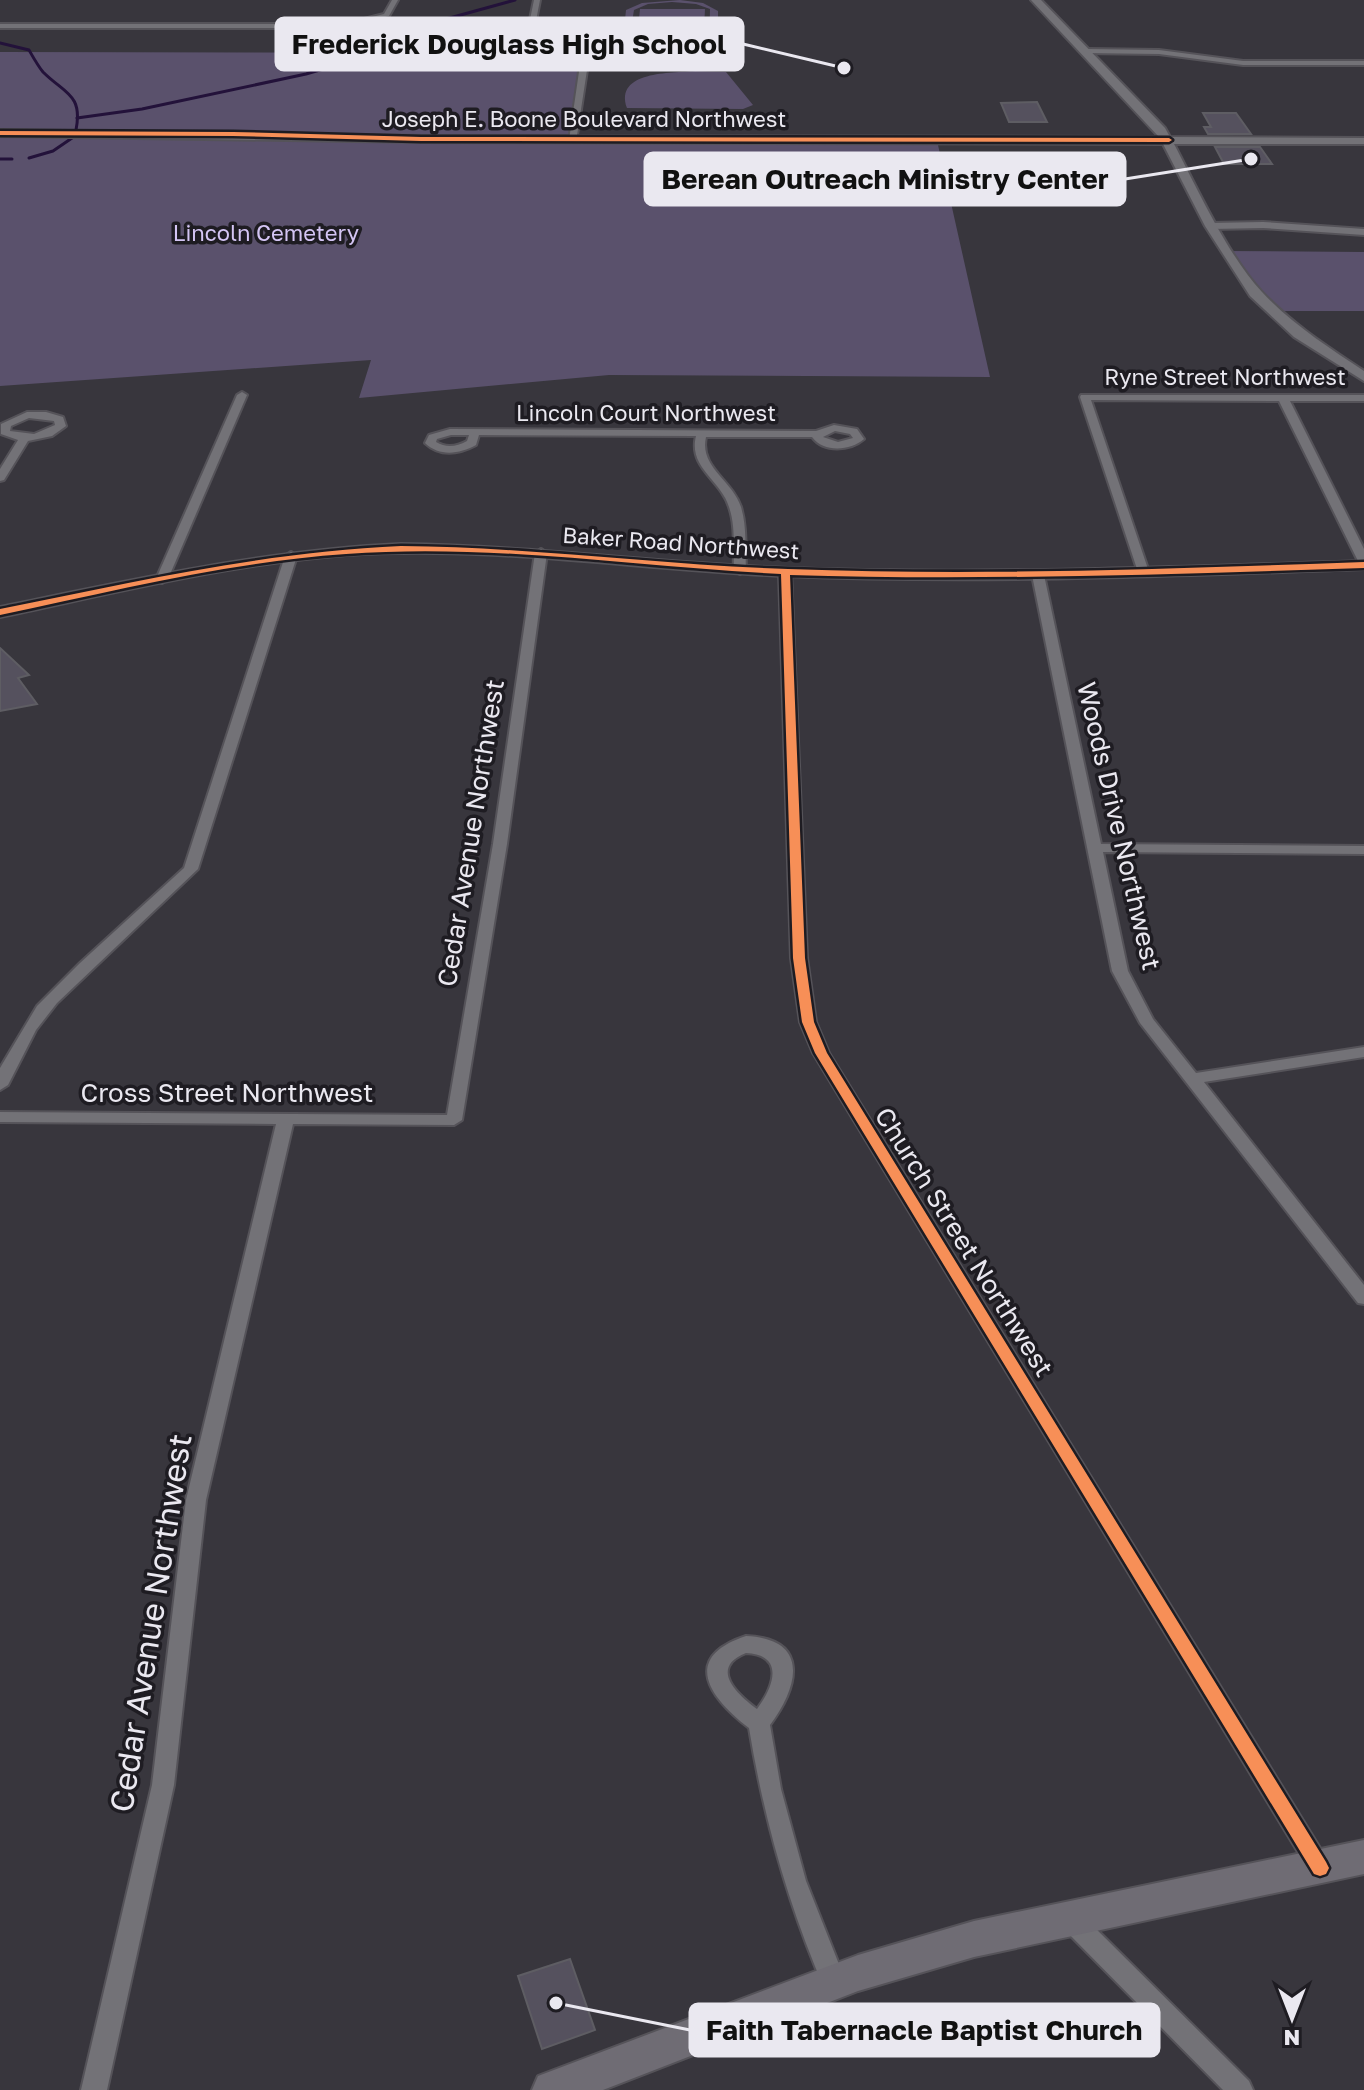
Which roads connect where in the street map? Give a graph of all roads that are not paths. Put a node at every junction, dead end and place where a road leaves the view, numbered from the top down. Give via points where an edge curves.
1 (395, 0) edge
2 (537, 0) edge
3 (1036, 0) edge
4 (0, 26) edge
5 (1087, 51) junction
6 (1364, 63) edge
7 (1161, 130) junction
8 (0, 133) edge
9 (573, 140) junction
10 (1125, 140) junction
11 (1207, 140) junction
12 (1364, 141) edge
13 (1172, 146) junction
14 (1211, 226) junction
15 (1364, 232) edge
16 (1364, 377) edge
17 (242, 395) dead end
18 (1283, 398) junction
19 (1364, 398) edge
20 (475, 432) dead end
21 (702, 432) junction
22 (817, 434) dead end
23 (25, 438) junction
24 (0, 478) edge
25 (541, 553) junction
26 (291, 556) junction
27 (1364, 563) edge
28 (740, 570) junction
29 (785, 572) junction
30 (1143, 572) junction
31 (1038, 575) junction
32 (162, 579) junction
33 (0, 612) edge
34 (1094, 848) junction
35 (1364, 850) edge
36 (1364, 1052) edge
37 (1192, 1079) junction
38 (0, 1085) edge
39 (0, 1117) edge
40 (286, 1119) junction
41 (454, 1120) joint
42 (1364, 1298) edge
43 (759, 1723) dead end
44 (1364, 1857) edge
45 (1320, 1868) junction
46 (1071, 1920) junction
47 (834, 1982) junction
48 (94, 2090) edge
49 (552, 2090) edge
50 (1240, 2090) edge

1 - 4 street via 387,15 344,26
2 - 9 street via 530,32 585,57
3 - 5 main road
5 - 6 street via 1159,52 1243,63
5 - 7 main road
7 - 10 main road
7 - 11 main road
7 - 13 main road
8 - 9 main road, Joseph E. Boone Boulevard Northwest
9 - 10 main road, Joseph E. Boone Boulevard Northwest
10 - 13 main road
11 - 12 main road
11 - 13 main road
13 - 14 main road
14 - 15 street
14 - 16 main road via 1240,275 1274,313
17 - 32 street
18 - 19 street, Ryne Street Northwest
18 - 27 street
18 - 30 street, Ryne Street Northwest via 1085,397
20 - 21 street, Lincoln Court Northwest
21 - 22 street, Lincoln Court Northwest
21 - 28 street via 699,459 735,507
23 - 23 street via 52,433 62,422 37,415 18,417 3,428
23 - 24 street
25 - 26 street, Baker Road Northwest via 417,549
25 - 28 street, Baker Road Northwest
25 - 41 street, Cedar Avenue Northwest
26 - 32 street, Baker Road Northwest
26 - 38 street via 191,869 49,1002
27 - 30 street, Baker Road Northwest
28 - 29 street, Baker Road Northwest
29 - 31 street, Baker Road Northwest
29 - 45 street, Church Street Northwest via 799,958 808,1022 821,1053
30 - 31 street, Baker Road Northwest
31 - 34 street, Woods Drive Northwest
32 - 33 street, Baker Road Northwest
34 - 35 street
34 - 37 street, Woods Drive Northwest via 1120,971 1146,1020
36 - 37 street
37 - 42 street, Woods Drive Northwest
39 - 40 street, Cross Street Northwest
40 - 41 street, Cross Street Northwest
40 - 48 street, Cedar Avenue Northwest via 196,1500 163,1785
43 - 47 street via 794,1881
44 - 45 main road
45 - 46 main road
46 - 47 main road via 974,1939
46 - 50 street
47 - 49 main road

